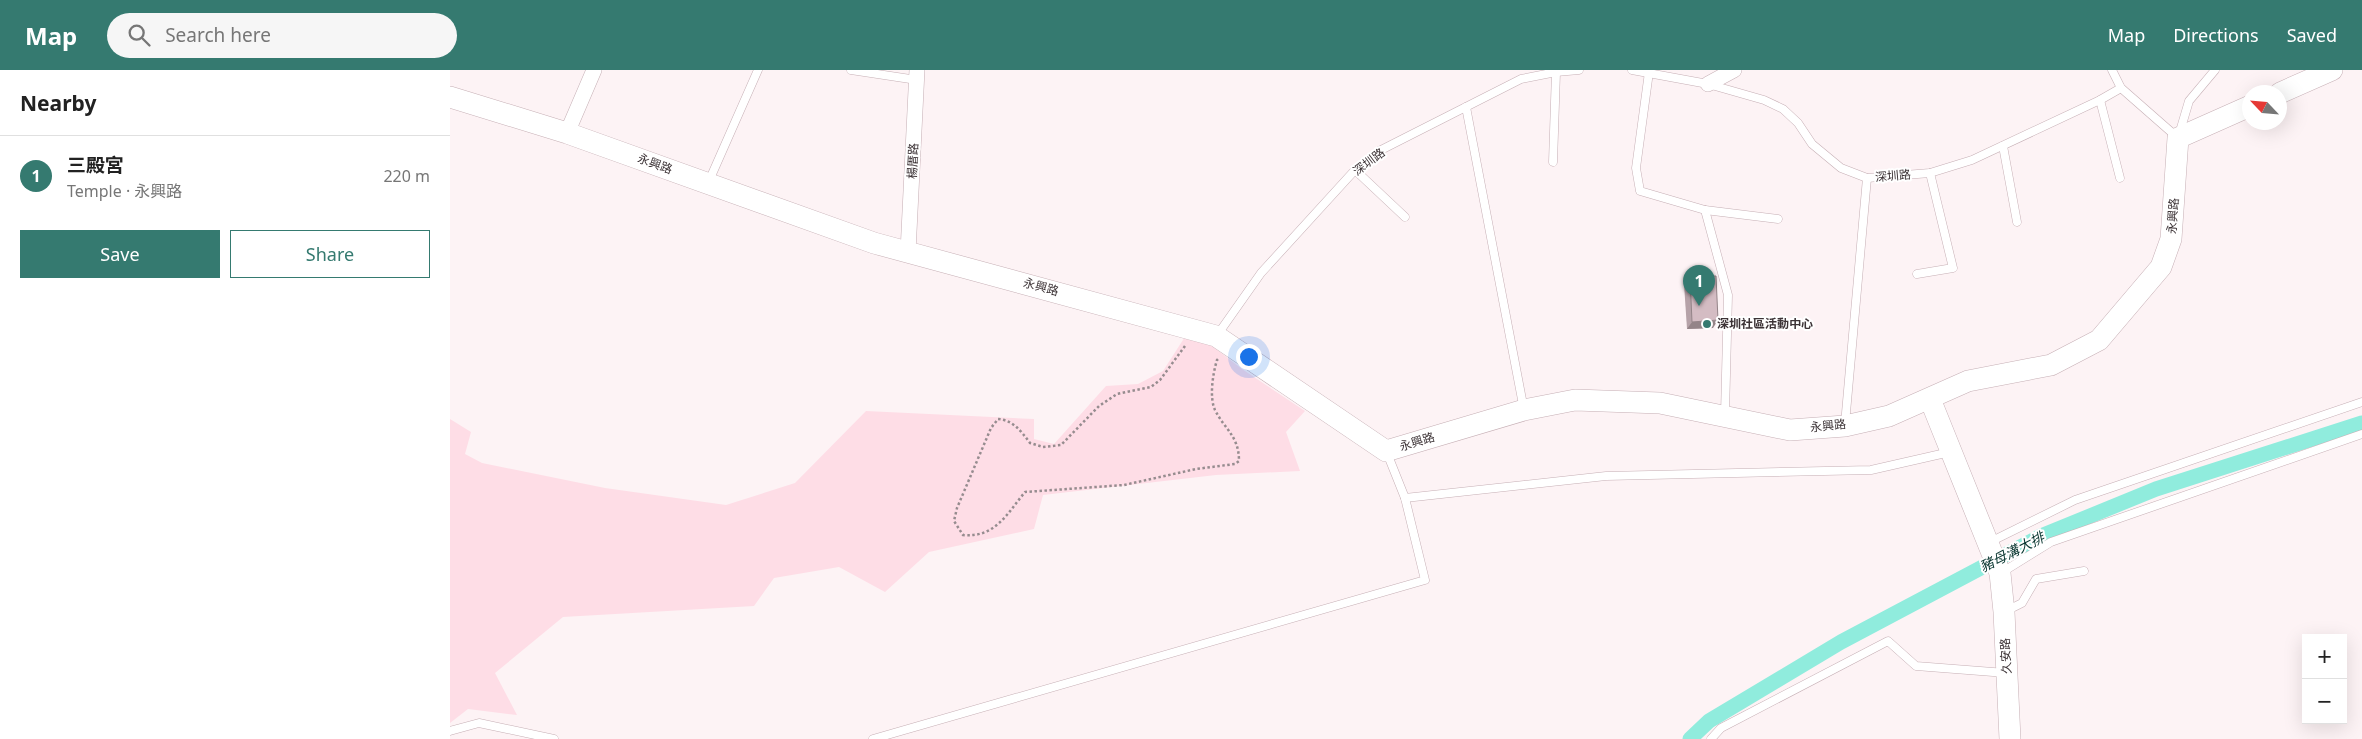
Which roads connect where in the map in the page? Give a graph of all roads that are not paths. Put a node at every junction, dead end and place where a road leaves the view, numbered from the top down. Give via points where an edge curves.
1 (594, 70) edge
2 (758, 70) edge
3 (851, 70) edge
4 (1579, 70) edge
5 (1632, 70) edge
6 (1734, 70) edge
7 (2112, 70) edge
8 (2215, 70) edge
9 (2332, 70) edge
10 (1556, 72) junction
11 (1649, 72) junction
12 (917, 75) edge
13 (1708, 84) junction
14 (2121, 88) junction
15 (2287, 90) edge
16 (450, 97) edge
17 (2100, 100) junction
18 (1466, 107) junction
19 (2242, 110) edge
20 (568, 133) junction
21 (2178, 138) junction
22 (2003, 146) junction
23 (1553, 162) dead end
24 (1355, 170) junction
25 (1930, 173) junction
26 (1867, 178) junction
27 (2120, 178) dead end
28 (708, 183) junction
29 (1705, 210) junction
30 (1406, 217) dead end
31 (1778, 219) dead end
32 (2017, 222) dead end
33 (908, 252) junction
34 (1917, 274) dead end
35 (1208, 333) junction
36 (1930, 399) junction
37 (2362, 402) edge
38 (1524, 410) junction
39 (1725, 416) junction
40 (1845, 426) junction
41 (2362, 434) edge
42 (1386, 452) junction
43 (1951, 452) junction
44 (1405, 498) junction
45 (1988, 542) junction
46 (2084, 571) dead end
47 (2000, 573) junction
48 (2004, 612) junction
49 (2007, 673) junction
50 (450, 731) edge
51 (554, 739) edge
52 (873, 739) edge
53 (1712, 739) edge
54 (2010, 739) edge

1 - 20 street
2 - 28 lane
3 - 12 lane
4 - 10 lane, 深圳路
5 - 11 lane, 深圳路
6 - 13 street
7 - 14 lane
8 - 21 lane via 2189,100
9 - 15 street
10 - 18 lane, 深圳路 via 1521,79
10 - 23 lane
11 - 13 lane, 深圳路
11 - 29 lane via 1636,168 1640,190
12 - 33 street, 楊厝路
13 - 26 lane, 深圳路 via 1764,100 1783,109 1819,150 1841,168
14 - 17 lane, 深圳路
14 - 21 lane
16 - 20 street, 永興路
17 - 22 lane, 深圳路
17 - 27 lane
18 - 24 lane, 深圳路 via 1379,151
18 - 38 lane
19 - 21 street
20 - 28 street, 永興路
21 - 36 street, 永興路 via 2172,240 2161,268 2099,340 2050,365 1968,381
22 - 25 lane, 深圳路
22 - 32 lane
24 - 30 lane
24 - 35 lane, 深圳路
25 - 26 lane, 深圳路
25 - 34 lane via 1953,268
26 - 40 lane
28 - 33 street, 永興路
29 - 31 lane
29 - 39 lane via 1728,295
33 - 35 street, 永興路
35 - 42 street, 永興路
36 - 40 street, 永興路 via 1889,416
36 - 43 street, 久安路
37 - 45 lane via 2075,500
38 - 39 street, 永興路 via 1575,400 1660,403
38 - 42 street, 永興路
39 - 40 street, 永興路 via 1790,430
41 - 47 lane via 2051,542
42 - 44 lane
43 - 44 lane via 1871,470 1606,476
43 - 45 street, 久安路
44 - 52 lane via 1425,580
45 - 47 street, 久安路
46 - 48 lane via 2036,579 2022,603
47 - 48 street, 久安路
48 - 49 street, 久安路
49 - 53 lane via 1916,666 1888,641 1721,728
49 - 54 street, 久安路
50 - 51 lane via 480,723

